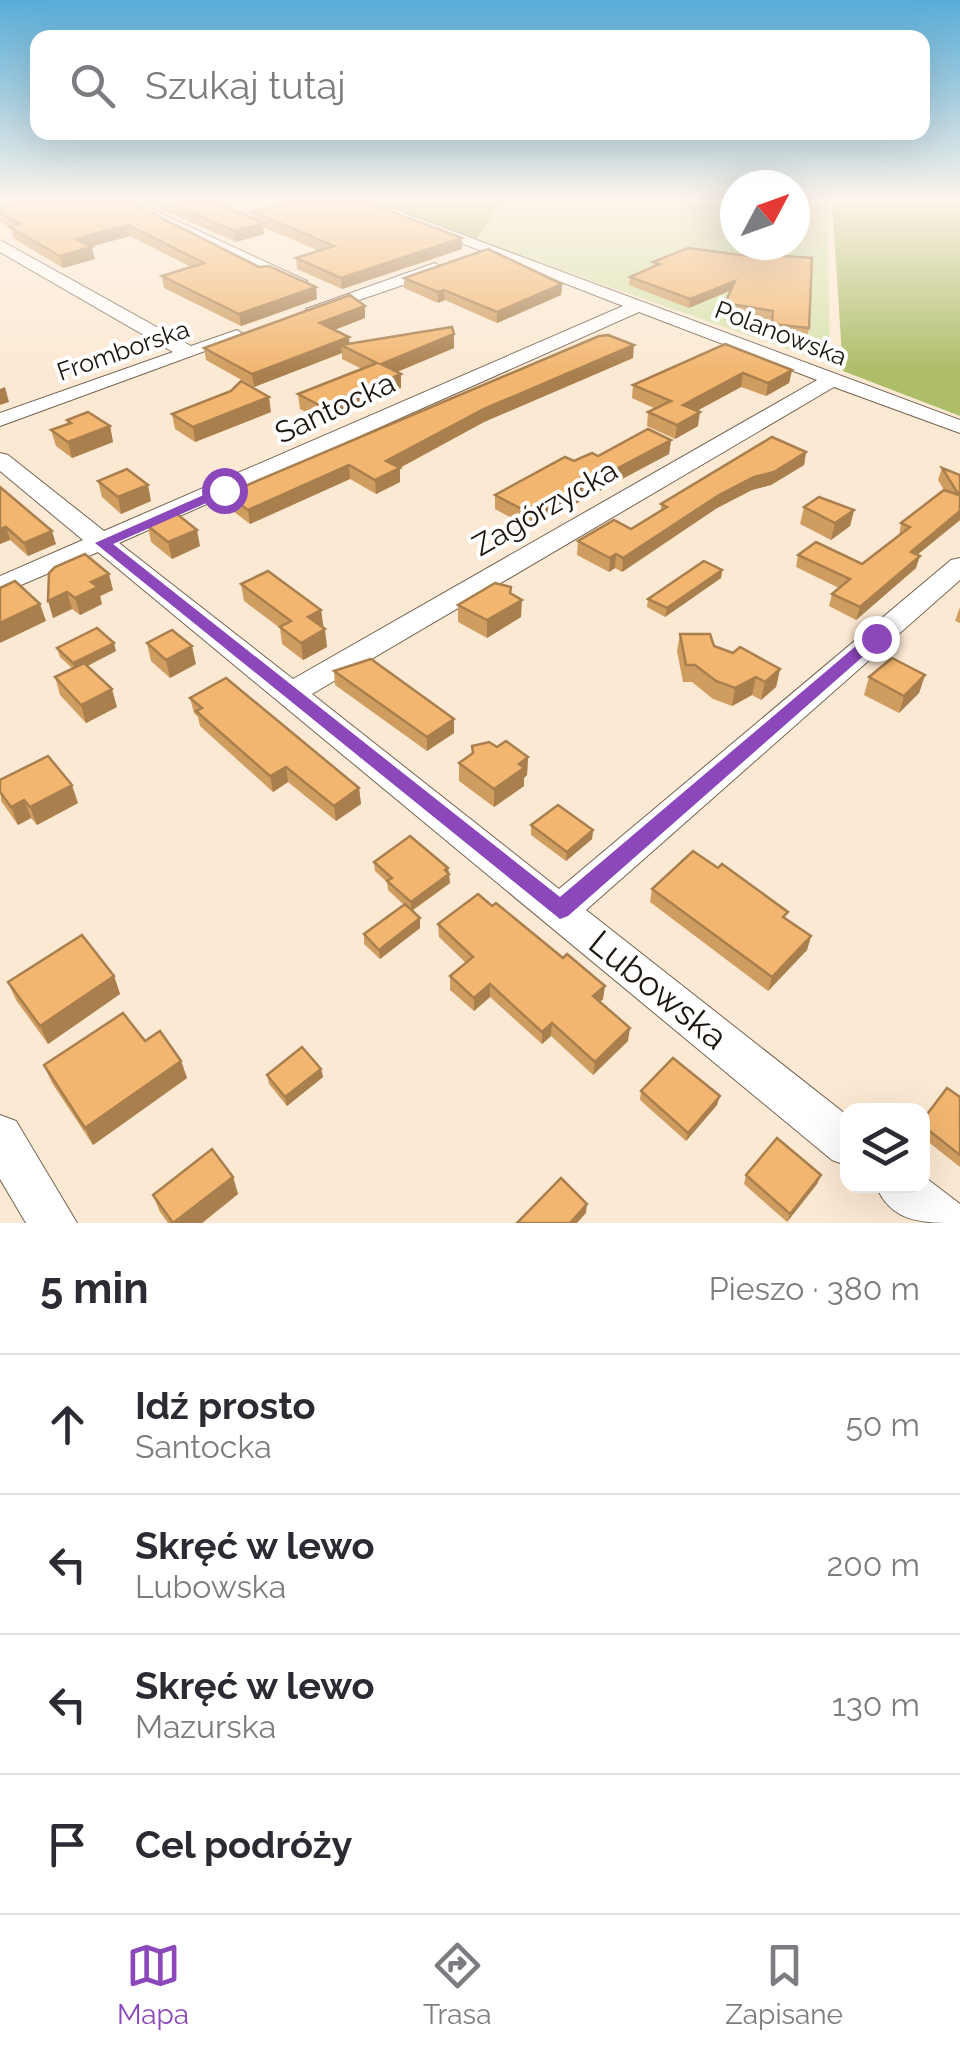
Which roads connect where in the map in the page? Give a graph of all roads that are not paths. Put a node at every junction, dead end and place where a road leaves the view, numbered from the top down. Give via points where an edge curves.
1 (23, 258) edge
2 (251, 258) edge
3 (459, 258) edge
4 (513, 258) edge
5 (308, 284) edge
6 (640, 306) junction
7 (291, 318) edge
8 (257, 330) edge
9 (189, 353) junction
10 (833, 379) junction
11 (0, 420) edge
12 (960, 427) edge
13 (0, 460) edge
14 (102, 543) junction
15 (960, 566) edge
16 (0, 586) edge
17 (290, 694) junction
18 (560, 910) junction
19 (0, 1137) edge
20 (840, 1138) edge
21 (908, 1193) edge
22 (52, 1223) edge
23 (946, 1223) edge

1 - 9 street
2 - 5 street
3 - 7 street via 333,296
4 - 6 street, Polanowska
6 - 10 street, Polanowska
6 - 14 street, Santocka
8 - 9 street, Fromborska
9 - 11 street, Fromborska
10 - 12 street, Polanowska
10 - 17 street, Zagórzycka
13 - 14 street, Lubowska
14 - 16 street, Santocka
14 - 17 street, Lubowska
15 - 18 street
17 - 18 street, Lubowska
18 - 20 street, Lubowska
19 - 22 street
21 - 23 street

